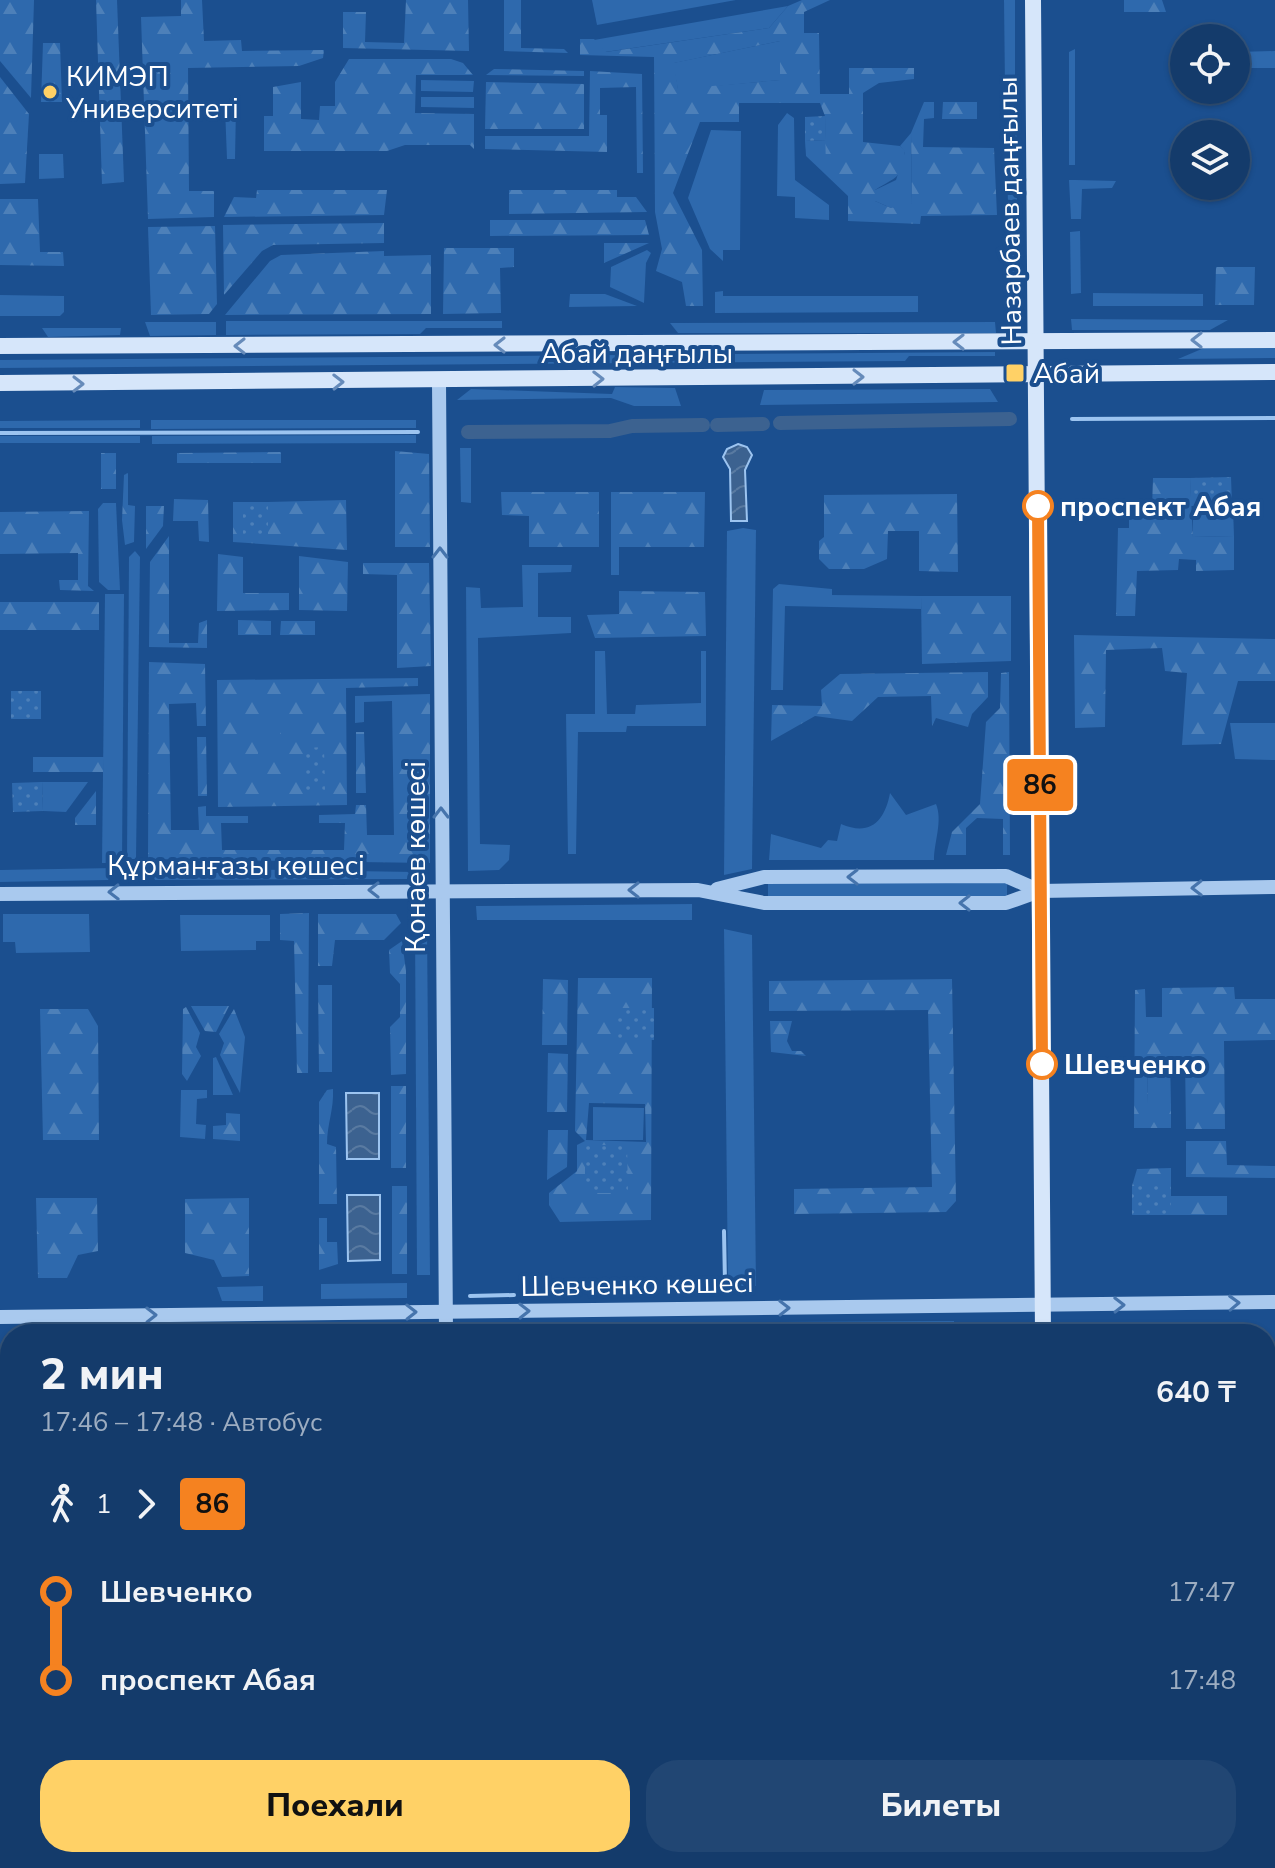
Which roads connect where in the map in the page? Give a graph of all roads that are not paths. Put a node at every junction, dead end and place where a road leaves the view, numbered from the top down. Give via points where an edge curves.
1 (1033, 0) edge
2 (1275, 340) edge
3 (1037, 341) junction
4 (0, 346) edge
5 (1275, 372) edge
6 (1037, 376) junction
7 (439, 381) junction
8 (0, 383) edge
9 (1275, 887) edge
10 (441, 891) junction
11 (712, 891) junction
12 (1040, 891) junction
13 (0, 894) edge
14 (1275, 1302) edge
15 (1043, 1306) junction
16 (446, 1312) junction
17 (0, 1317) edge
18 (446, 1324) edge
19 (1043, 1324) edge

1 - 3 main road, Назарбаев даңғылы
2 -> 3 main road, Абай даңғылы
3 -> 4 main road, Абай даңғылы
3 - 6 main road, Назарбаев даңғылы
5 - 6 main road, Абай даңғылы
7 -> 6 main road, Абай даңғылы
6 - 12 main road, Назарбаев даңғылы
8 -> 7 main road, Абай даңғылы
10 -> 7 street, Қонаев көшесі
9 -> 12 street, Құрманғазы көшесі
11 -> 10 street, Құрманғазы көшесі
10 -> 13 street, Құрманғазы көшесі
10 - 16 street, Қонаев көшесі
12 -> 11 street, Құрманғазы көшесі via 1006,903 764,903
12 -> 11 street, Құрманғазы көшесі via 1006,876 764,877
12 - 15 main road, Назарбаев даңғылы
15 -> 14 street, Шевченко көшесі
16 -> 15 street, Шевченко көшесі
15 - 19 main road, Назарбаев даңғылы
17 -> 16 street, Шевченко көшесі
16 - 18 street, Қонаев көшесі

